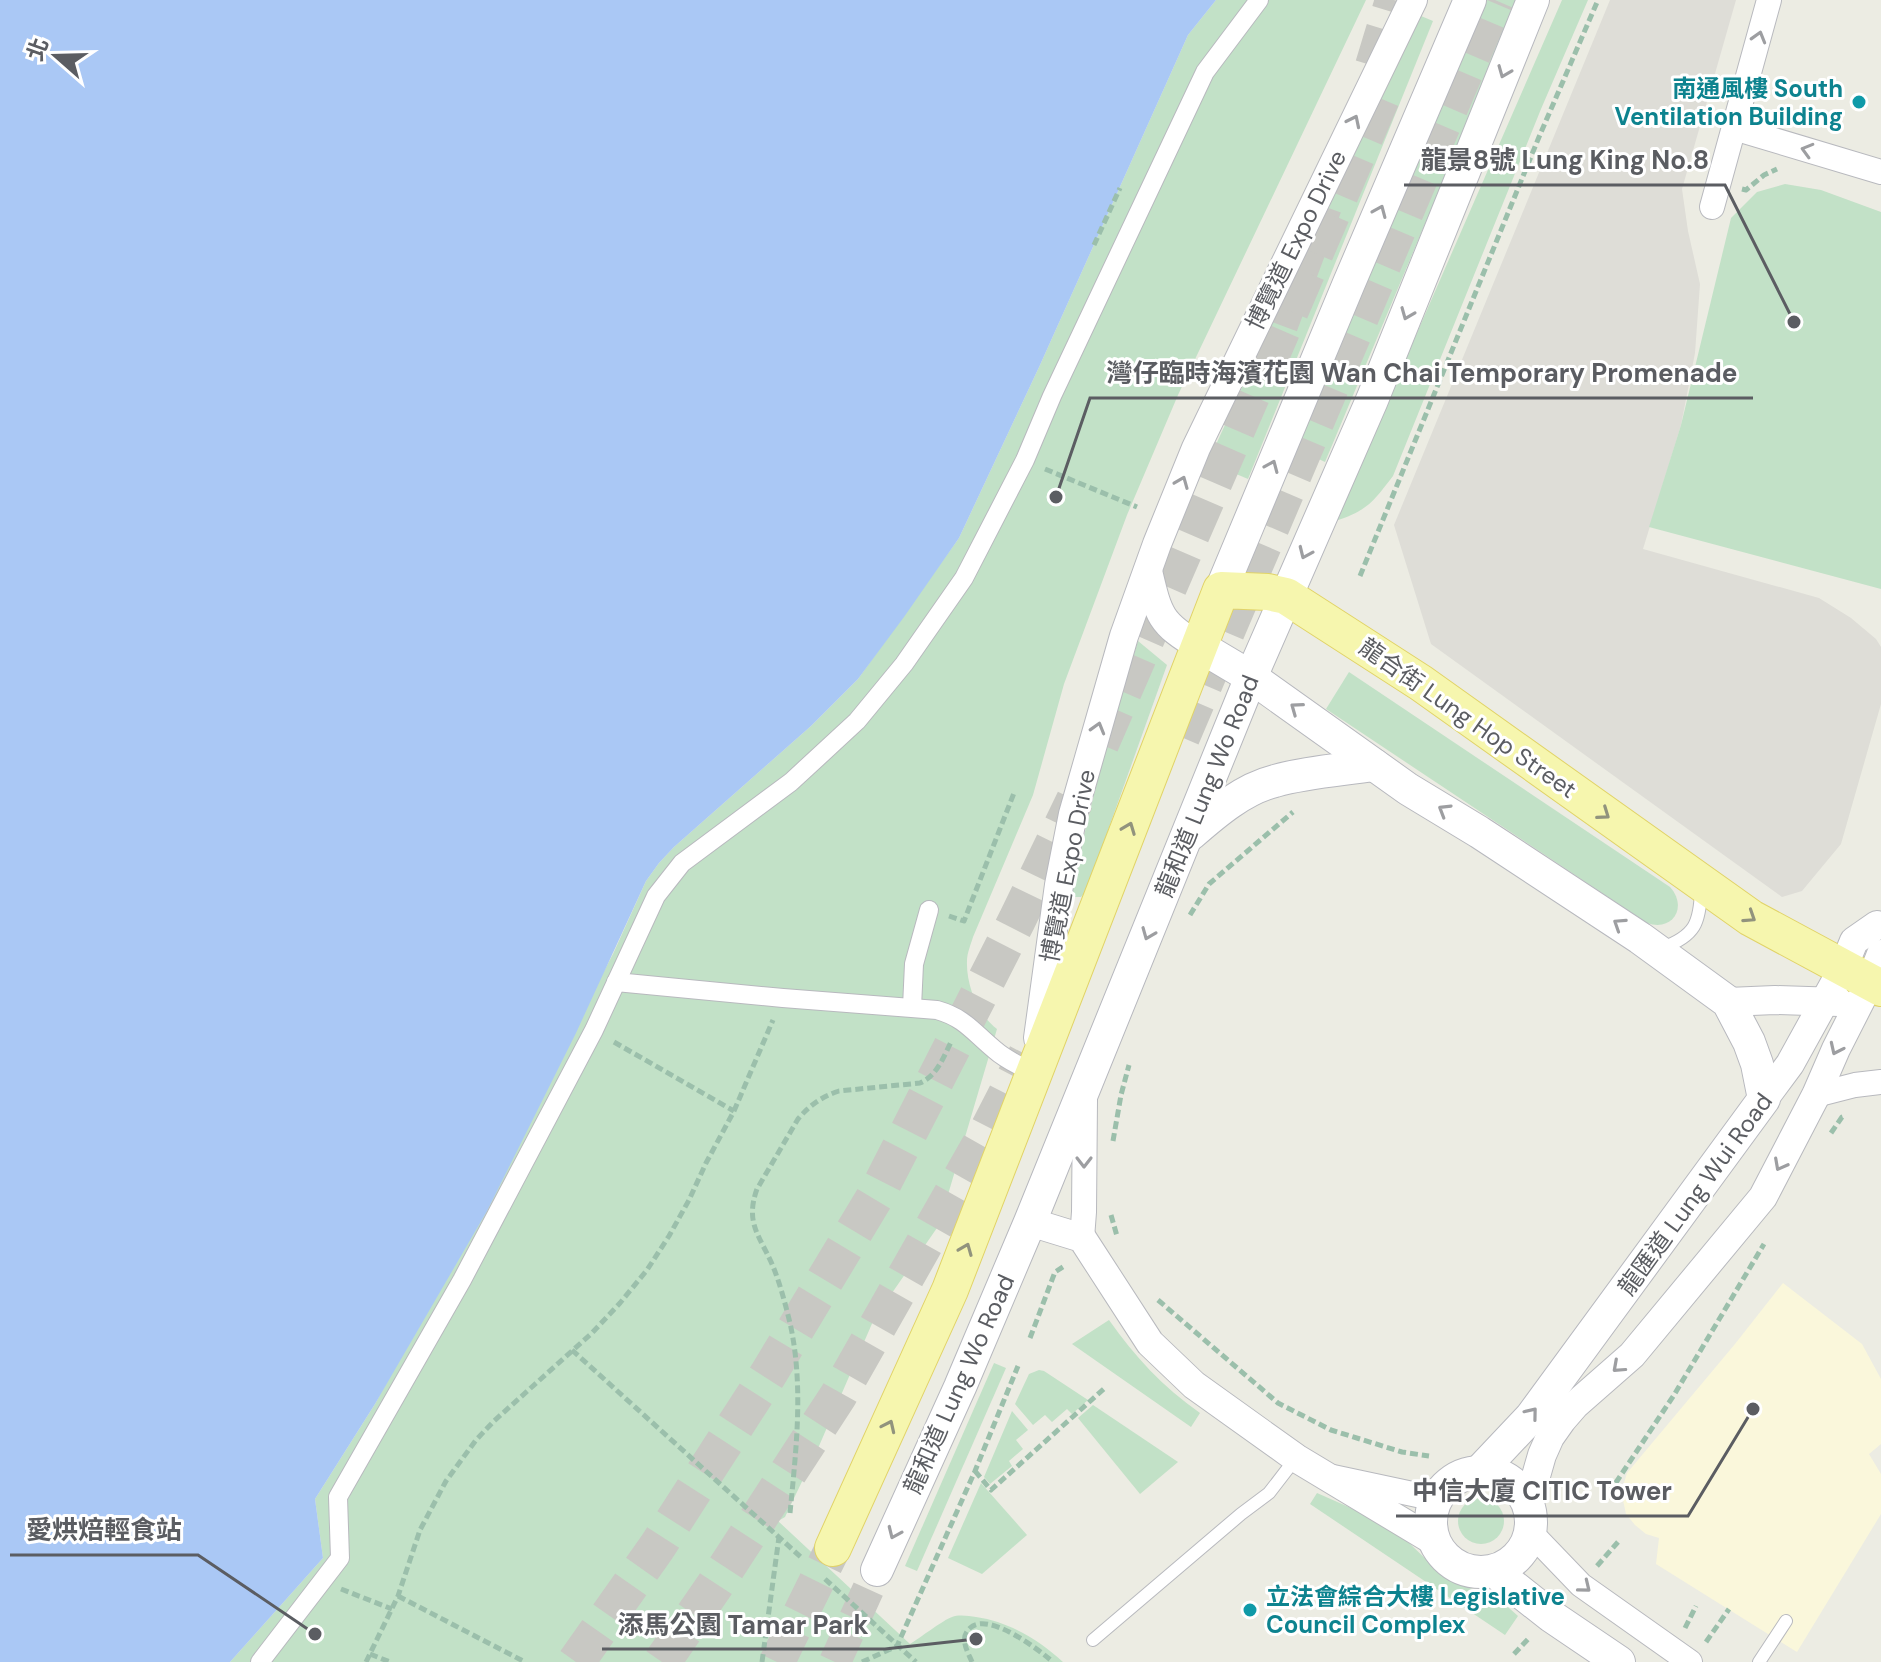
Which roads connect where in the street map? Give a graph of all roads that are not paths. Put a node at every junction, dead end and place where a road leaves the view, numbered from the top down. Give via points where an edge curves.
1 (1259, 0) edge
2 (1413, 0) edge
3 (1470, 0) edge
4 (1533, 0) edge
5 (1769, 0) edge
6 (1734, 128) junction
7 (1881, 172) edge
8 (1712, 207) dead end
9 (1148, 571) junction
10 (1221, 590) junction
11 (1286, 596) junction
12 (1199, 646) junction
13 (1251, 677) junction
14 (1374, 765) junction
15 (1188, 836) junction
16 (1701, 883) junction
17 (929, 910) road end
18 (1656, 950) junction
19 (1873, 955) edge
20 (616, 982) junction
21 (1824, 1001) junction
22 (1728, 1002) junction
23 (912, 1007) junction
24 (1034, 1074) junction
25 (1881, 1082) edge
26 (1085, 1086) junction
27 (1816, 1095) junction
28 (1764, 1099) junction
29 (1030, 1222) junction
30 (1086, 1243) junction
31 (1296, 1458) junction
32 (1480, 1471) junction
33 (1323, 1475) junction
34 (1436, 1499) junction
35 (1529, 1518) junction
36 (1434, 1541) junction
37 (822, 1564) tunnel mouth
38 (877, 1570) tunnel mouth
39 (1494, 1571) junction
40 (1786, 1621) dead end
41 (1093, 1640) dead end
42 (1695, 1656) edge
43 (260, 1662) edge
44 (1619, 1662) edge
45 (1759, 1662) edge

1 - 20 street via 1205,72 1025,460 964,578 857,721 791,782 682,863 656,896
9 -> 2 street, 博覽道 Expo Drive via 1196,448
10 -> 3 main road, 龍和道 Lung Wo Road
4 -> 11 main road, 龍和道 Lung Wo Road via 1372,400
6 -> 5 street
7 -> 6 street
6 - 8 street
9 - 12 street via 1165,623
24 -> 9 street, 博覽道 Expo Drive via 1073,814
10 - 11 main road, 龍合街 Lung Hop Street
10 - 12 main road, 龍和道 Lung Wo Road
11 - 13 main road, 龍和道 Lung Wo Road
11 -> 16 main road, 龍合街 Lung Hop Street via 1421,683
12 - 13 main road
24 -> 12 main road, 龍和道 Lung Wo Road
14 -> 13 main road
13 - 15 main road, 龍和道 Lung Wo Road
14 - 15 main road via 1273,781 1236,799
18 -> 14 main road
15 -> 26 main road, 龍和道 Lung Wo Road
16 - 18 lane via 1694,929
16 -> 19 main road, 龍合街 Lung Hop Street via 1751,918
17 - 23 street via 914,964
18 - 22 main road
19 - 21 street, 龍匯道 Lung Wui Road
19 -> 27 street, 龍匯道 Lung Wui Road
20 - 23 street
20 - 43 street via 462,1280 338,1497 340,1558
21 - 22 street
21 - 28 street, 龍匯道 Lung Wui Road
22 - 28 main road via 1749,1042
23 - 24 street via 952,1014
37 -> 24 main road, 龍和道 Lung Wo Road via 950,1290
25 - 27 street
26 - 29 main road, 龍和道 Lung Wo Road
26 -> 30 street
27 -> 35 street, 龍匯道 Lung Wui Road via 1763,1197 1632,1355 1575,1405 1550,1437
32 -> 28 main road, 龍匯道 Lung Wui Road via 1531,1417
29 - 30 street
29 -> 38 main road, 龍和道 Lung Wo Road
30 - 31 street via 1150,1343 1194,1385
31 - 33 street
31 - 41 lane via 1269,1493
32 - 34 main road, 龍匯道 Lung Wui Road via 1446,1484
32 - 35 main road via 1495,1473 1520,1490
33 - 34 street
33 - 36 street
34 - 36 main road via 1430,1520
35 - 39 main road, 龍匯道 Lung Wui Road via 1518,1556
35 -> 42 street via 1581,1585
36 - 39 main road via 1452,1564
39 - 44 main road
40 - 45 lane

